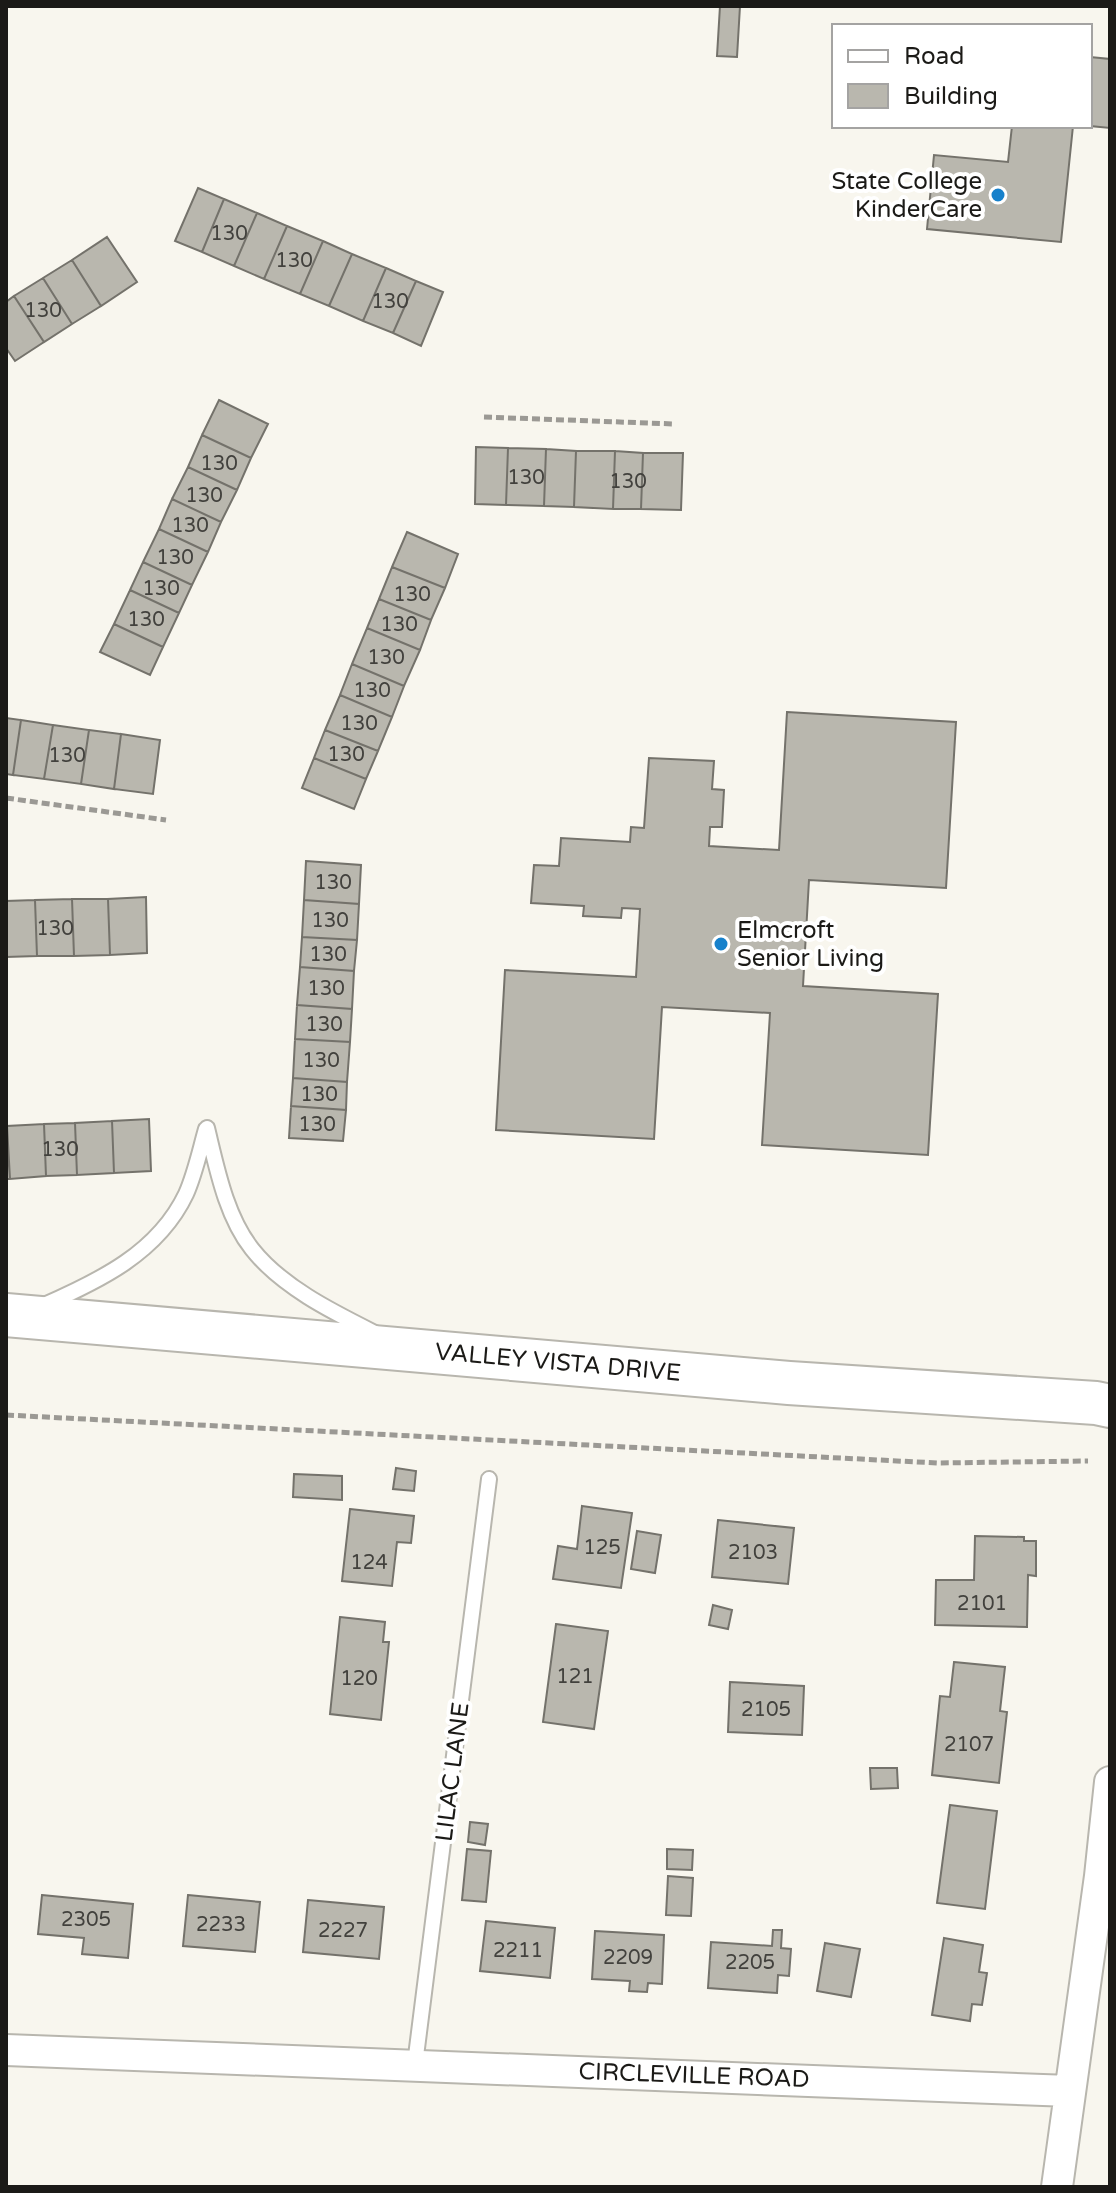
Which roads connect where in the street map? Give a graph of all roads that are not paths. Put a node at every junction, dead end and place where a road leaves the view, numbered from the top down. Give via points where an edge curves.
1 (13, 1316) edge
2 (404, 1348) junction
3 (1110, 1406) edge
4 (489, 1479) dead end
5 (1110, 1782) edge
6 (6, 2050) edge
7 (415, 2064) junction
8 (1070, 2091) junction
9 (1057, 2187) edge

1 - 2 main road, VALLEY VISTA DRIVE
1 - 2 lane via 104,1278 140,1252 186,1193 207,1128 235,1219 260,1259 332,1312
2 - 3 main road, VALLEY VISTA DRIVE
4 - 7 lane, LILAC LANE
5 - 8 street
6 - 7 street, CIRCLEVILLE ROAD
7 - 8 street, CIRCLEVILLE ROAD
8 - 9 street

